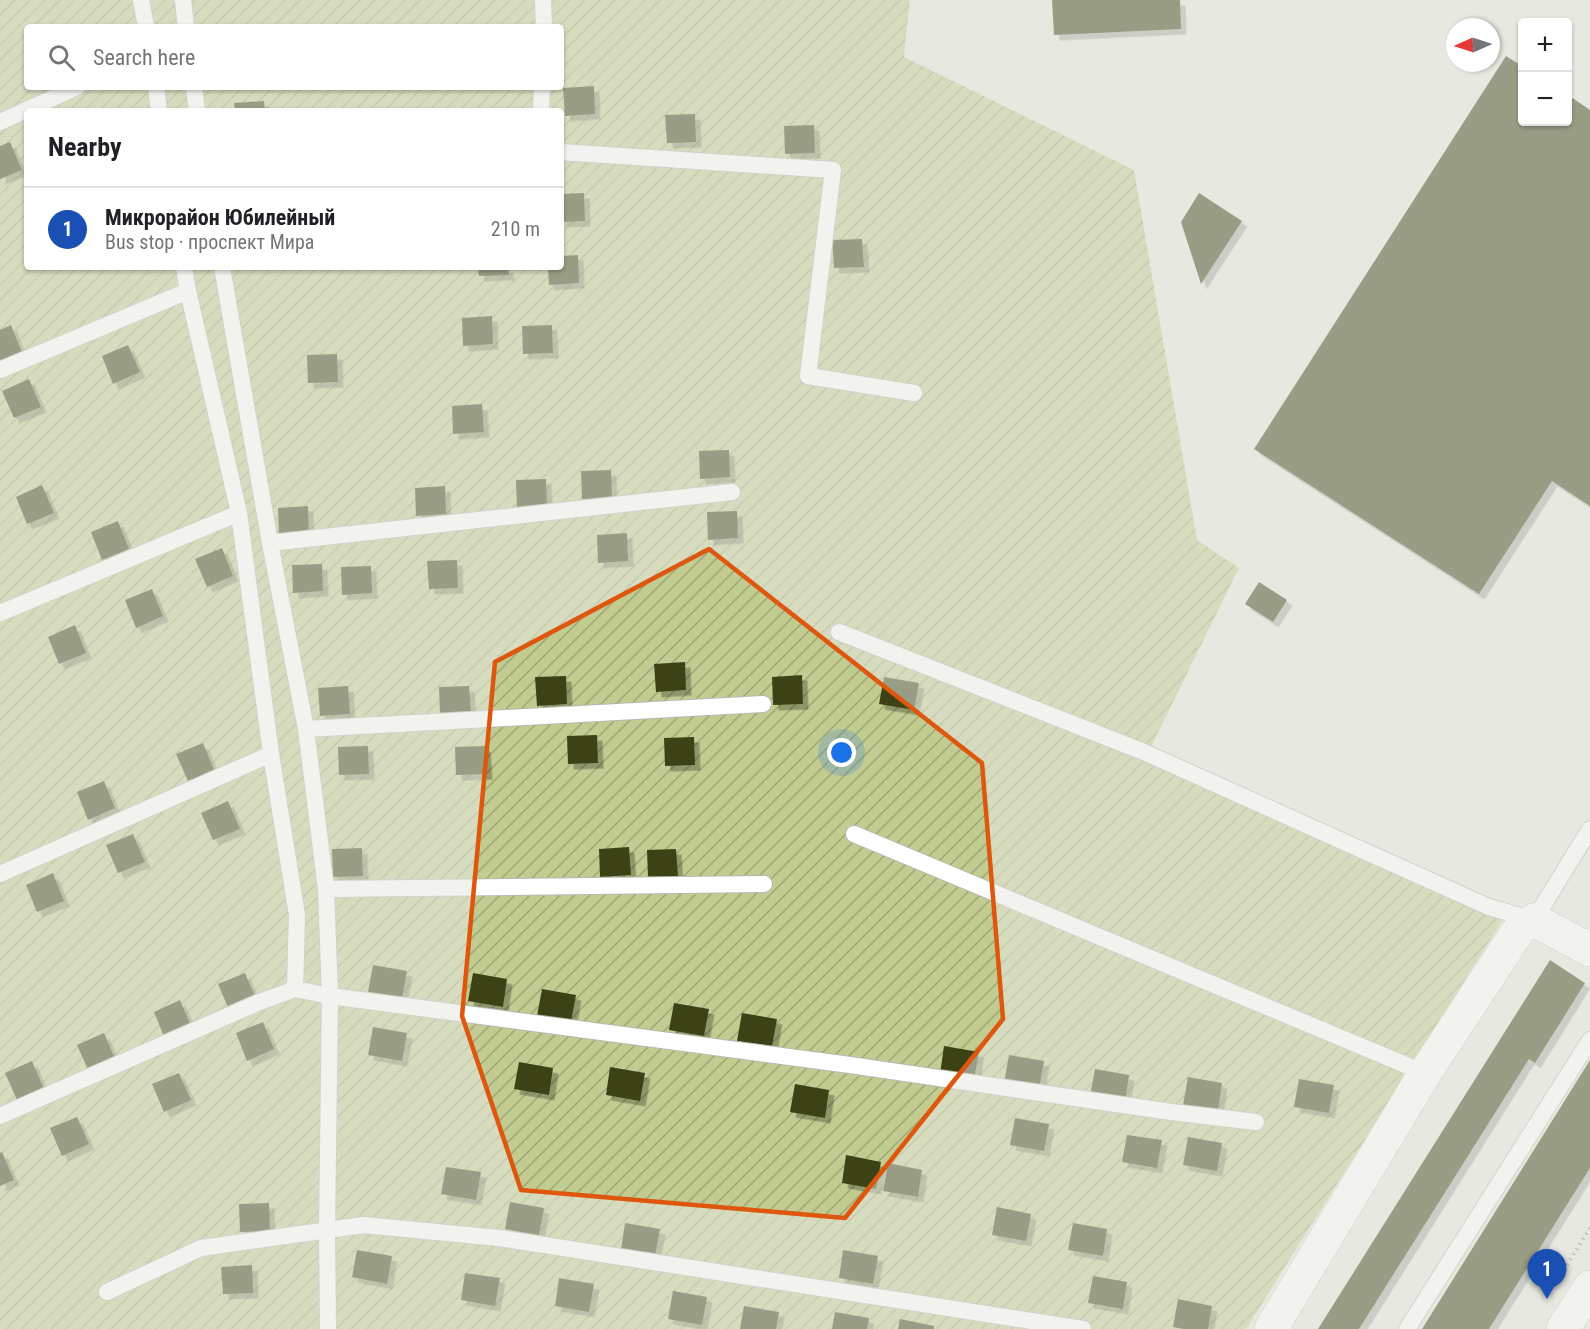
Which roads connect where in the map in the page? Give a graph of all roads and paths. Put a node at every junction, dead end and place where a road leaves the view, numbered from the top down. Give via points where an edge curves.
1 (141, 0) edge
2 (183, 0) edge
3 (543, 0) edge
4 (145, 24) edge
5 (186, 24) edge
6 (544, 24) edge
7 (70, 90) edge
8 (156, 90) edge
9 (194, 90) edge
10 (542, 90) edge
11 (31, 108) edge
12 (159, 108) edge
13 (197, 108) edge
14 (541, 108) edge
15 (24, 111) edge
16 (0, 122) edge
17 (564, 152) edge
18 (184, 270) edge
19 (223, 270) edge
20 (188, 291) junction
21 (0, 370) edge
22 (914, 393) dead end
23 (732, 492) dead end
24 (239, 513) junction
25 (270, 543) junction
26 (0, 613) edge
27 (839, 632) dead end
28 (763, 704) dead end
29 (306, 729) junction
30 (271, 754) junction
31 (1590, 829) edge
32 (854, 834) dead end
33 (0, 874) edge
34 (764, 884) dead end
35 (326, 889) junction
36 (1534, 920) junction
37 (1590, 950) edge
38 (295, 989) junction
39 (330, 996) junction
40 (1590, 1040) edge
41 (1425, 1073) junction
42 (0, 1116) edge
43 (1256, 1122) dead end
44 (327, 1231) junction
45 (107, 1292) dead end
46 (328, 1329) edge
47 (1083, 1329) edge
48 (1270, 1329) edge
49 (1407, 1329) edge

1 - 4 lane
2 - 5 lane
3 - 6 lane
7 - 11 lane
8 - 12 lane
9 - 13 lane
10 - 14 lane
15 - 16 lane
17 - 22 lane via 833,170 807,375
18 - 20 lane
19 - 25 lane
20 - 21 lane
20 - 24 lane
23 - 25 lane
24 - 26 lane
24 - 30 lane
25 - 29 lane
27 - 36 lane via 1144,752 1489,907
28 - 29 lane
29 - 35 lane
30 - 33 lane
30 - 38 lane via 297,915
31 - 36 lane
32 - 41 lane
34 - 35 lane
35 - 39 lane
36 - 37 street
36 - 41 street via 1520,927
38 - 39 lane
38 - 42 lane
39 - 43 lane
39 - 44 lane
40 - 49 lane
41 - 48 street
44 - 45 lane via 201,1248
44 - 46 lane
44 - 47 lane via 363,1225 499,1238

